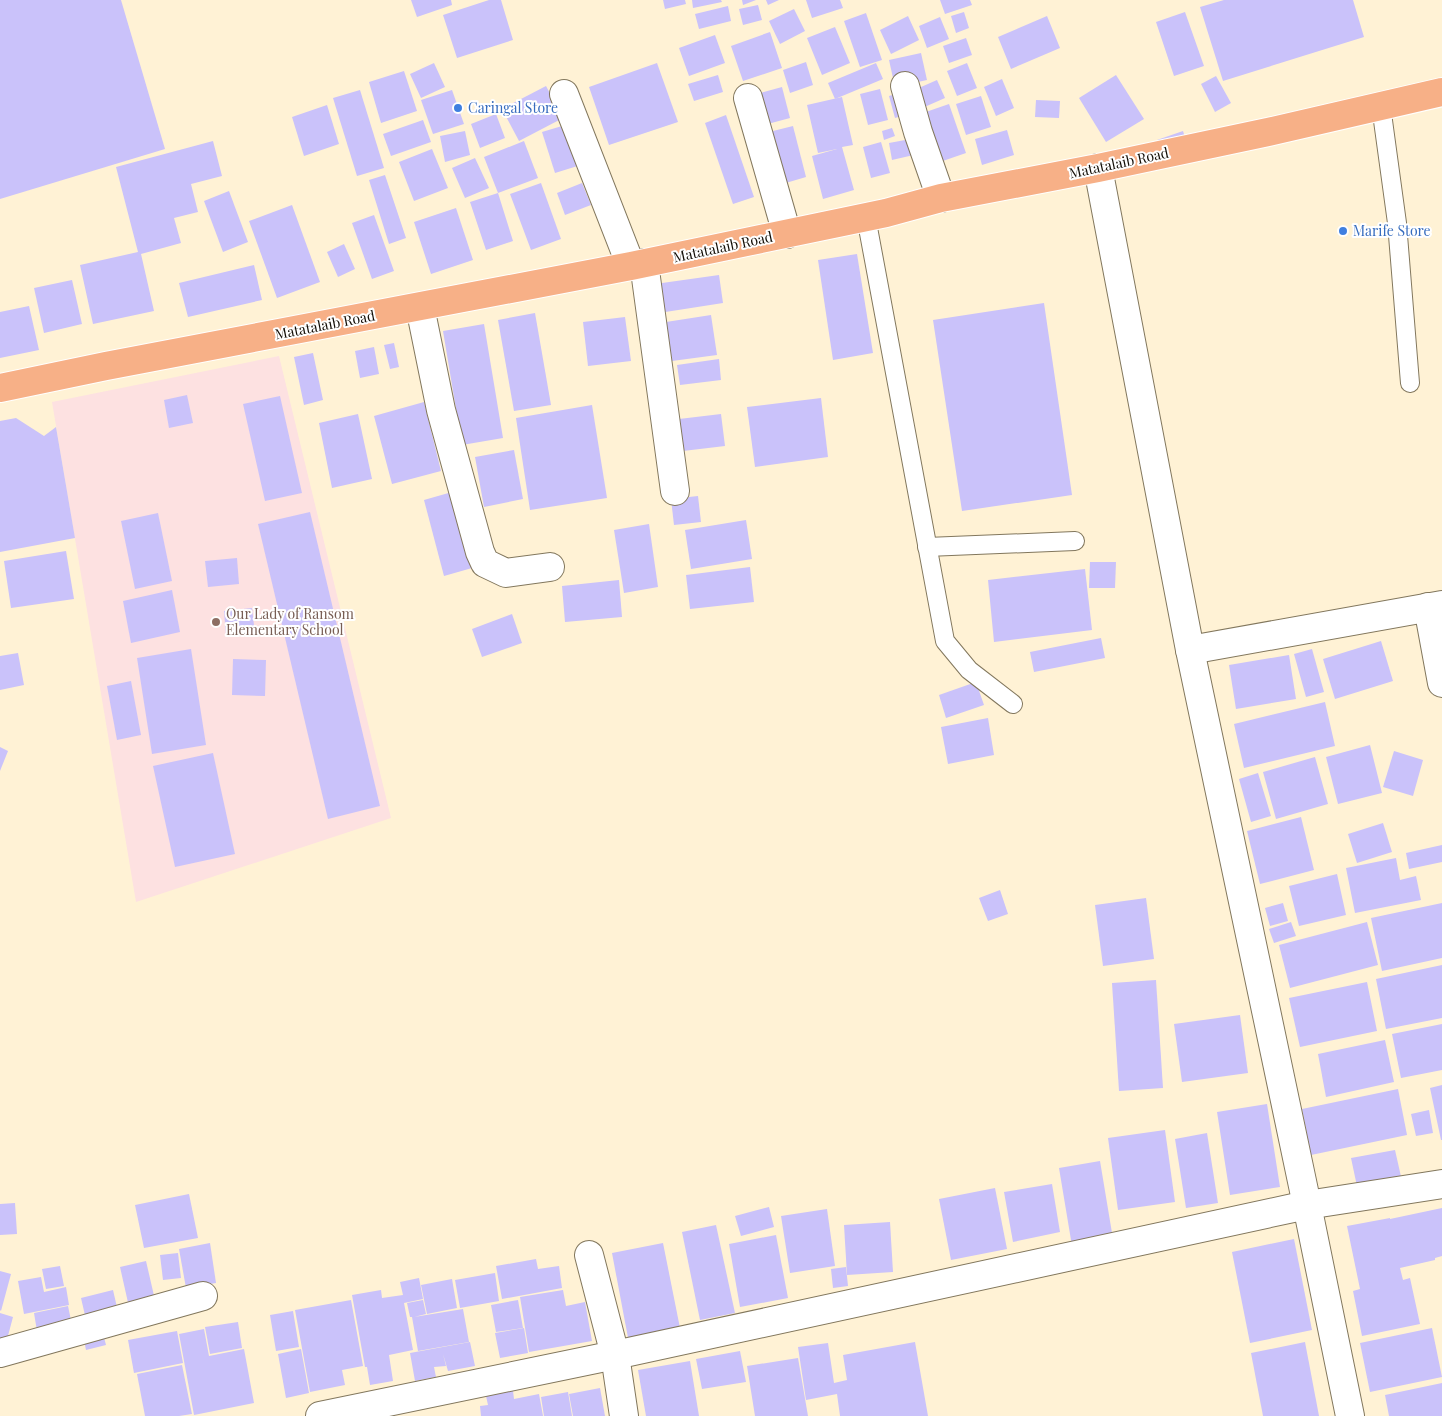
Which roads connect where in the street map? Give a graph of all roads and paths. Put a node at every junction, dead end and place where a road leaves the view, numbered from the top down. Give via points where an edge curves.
1 (905, 86) dead end
2 (1442, 92) edge
3 (564, 94) dead end
4 (748, 98) dead end
5 (1381, 106) junction
6 (1098, 168) junction
7 (941, 198) junction
8 (866, 217) junction
9 (787, 234) junction
10 (637, 264) junction
11 (420, 307) junction
12 (1410, 383) dead end
13 (0, 388) edge
14 (675, 491) dead end
15 (1075, 542) dead end
16 (927, 547) junction
17 (550, 567) dead end
18 (1435, 606) edge
19 (1190, 650) junction
20 (1442, 683) edge
21 (1013, 704) dead end
22 (1442, 1184) edge
23 (1307, 1205) junction
24 (589, 1255) dead end
25 (203, 1296) dead end
26 (0, 1353) edge
27 (615, 1355) junction
28 (320, 1416) edge
29 (624, 1416) edge
30 (1350, 1416) edge

1 - 7 street
2 - 5 main road, Matatalaib Road
3 - 10 street
4 - 9 street
5 - 6 main road, Matatalaib Road
5 - 12 lane via 1397,223
6 - 7 main road, Matatalaib Road
6 - 19 street
7 - 8 main road, Matatalaib Road
8 - 9 main road, Matatalaib Road
8 - 16 lane
9 - 10 main road, Matatalaib Road
10 - 11 main road, Matatalaib Road
10 - 14 street
11 - 13 main road, Matatalaib Road
11 - 17 street via 440,410 485,563 506,573
15 - 16 lane
16 - 21 lane via 945,641 969,670
18 - 19 street
18 - 20 street
19 - 23 street
22 - 23 street
23 - 27 street
23 - 30 street
24 - 27 street
25 - 26 street
27 - 28 street
27 - 29 street

